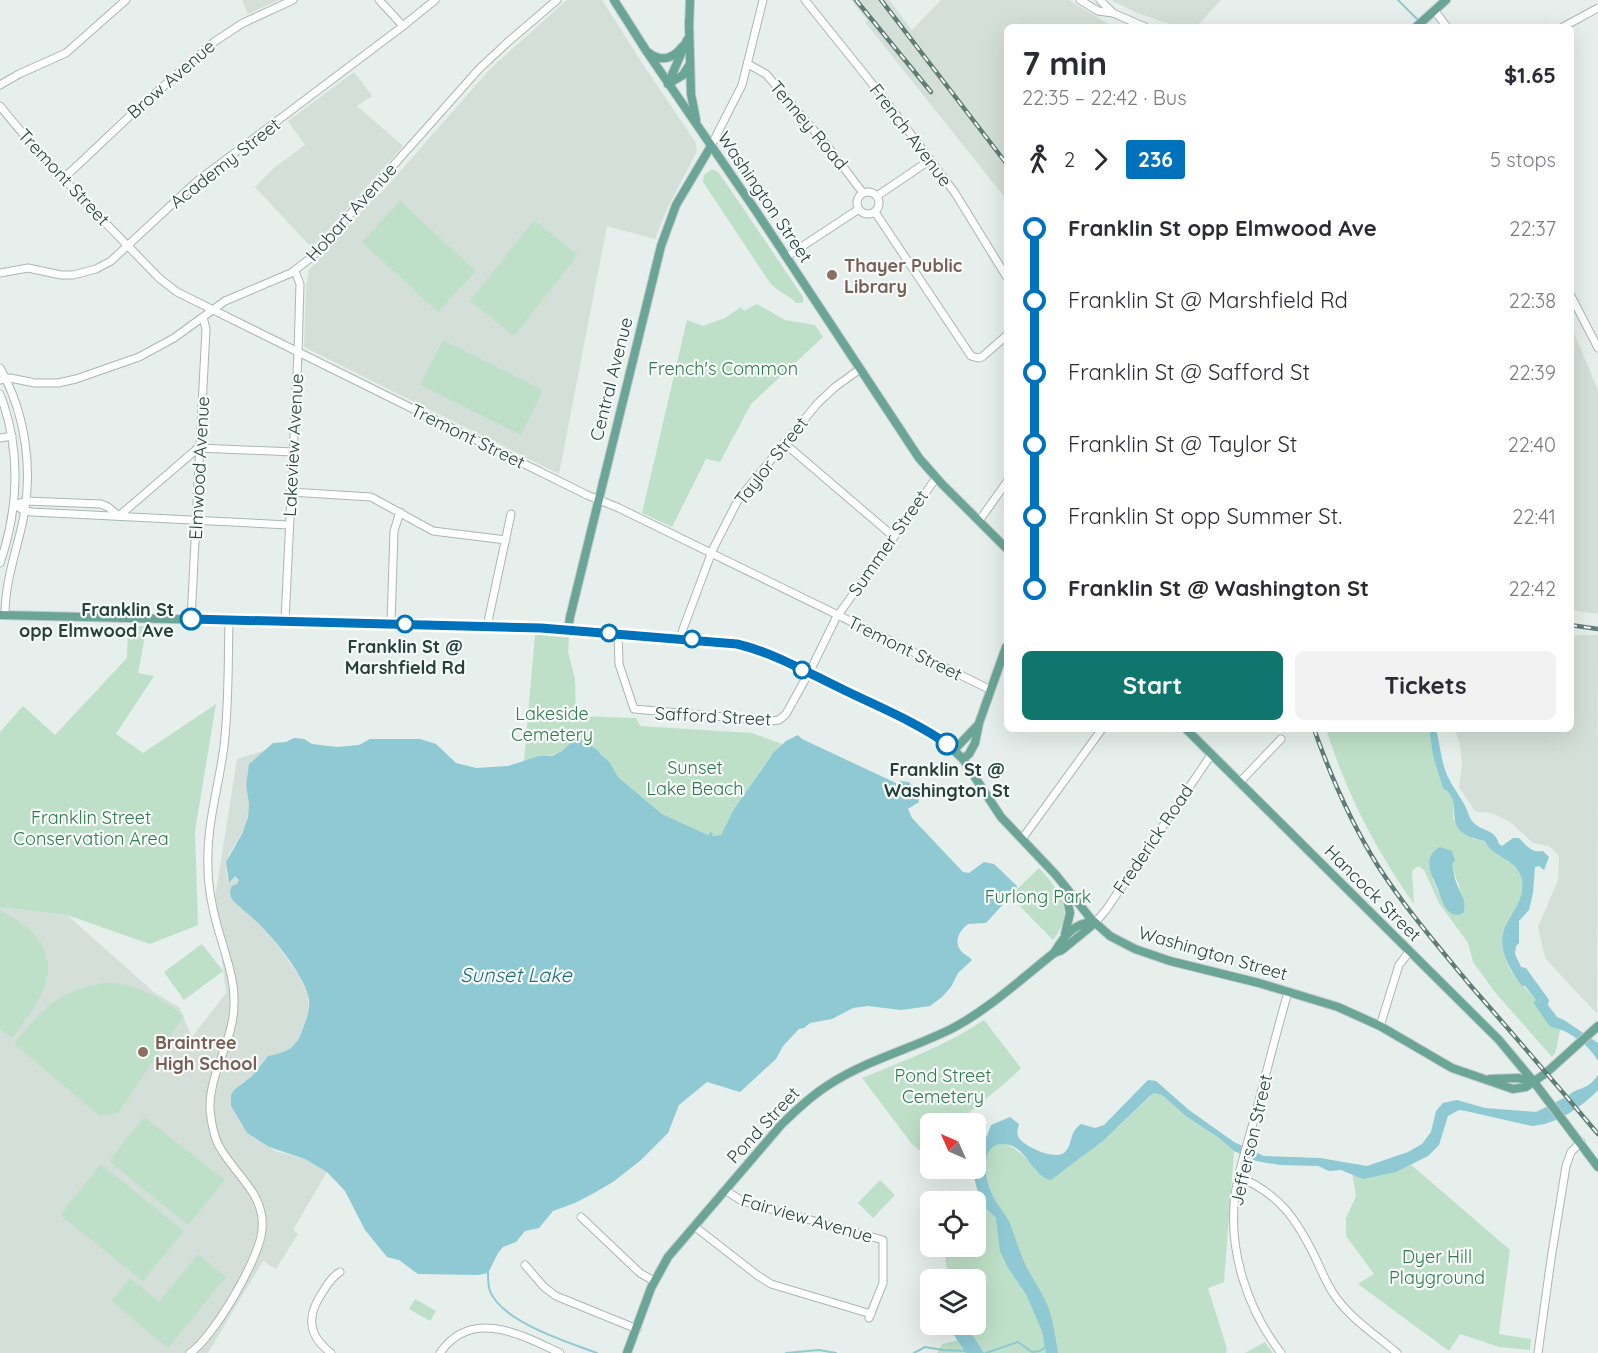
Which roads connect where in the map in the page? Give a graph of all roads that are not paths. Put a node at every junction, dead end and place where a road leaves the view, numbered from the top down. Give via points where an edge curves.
1 (293, 0) edge
2 (379, 0) edge
3 (435, 0) edge
4 (557, 0) edge
5 (614, 0) edge
6 (690, 0) edge
7 (763, 0) edge
8 (805, 0) edge
9 (1080, 0) edge
10 (1101, 0) edge
11 (1446, 0) edge
12 (120, 2) edge
13 (1598, 8) edge
14 (1113, 13) junction
15 (1430, 13) junction
16 (689, 22) junction
17 (1138, 24) edge
18 (1419, 24) edge
19 (1443, 24) edge
20 (1569, 24) edge
21 (403, 26) junction
22 (647, 52) junction
23 (691, 61) junction
24 (748, 64) junction
25 (668, 84) junction
26 (0, 85) edge
27 (0, 106) edge
28 (698, 127) junction
29 (711, 146) junction
30 (930, 160) junction
31 (64, 178) junction
32 (863, 193) junction
33 (877, 196) junction
34 (859, 208) junction
35 (874, 212) junction
36 (128, 246) junction
37 (786, 257) junction
38 (295, 271) junction
39 (0, 273) edge
40 (1004, 273) edge
41 (1574, 302) edge
42 (212, 310) junction
43 (202, 317) junction
44 (1004, 338) edge
45 (1598, 348) edge
46 (298, 352) junction
47 (0, 368) edge
48 (860, 369) junction
49 (3, 379) edge
50 (0, 394) edge
51 (21, 425) junction
52 (10, 428) junction
53 (12, 436) junction
54 (0, 438) edge
55 (784, 443) junction
56 (200, 447) junction
57 (293, 452) junction
58 (936, 478) junction
59 (1004, 486) edge
60 (291, 492) junction
61 (598, 500) junction
62 (26, 501) junction
63 (14, 505) junction
64 (24, 511) junction
65 (400, 512) junction
66 (511, 514) dead end
67 (119, 516) junction
68 (196, 520) junction
69 (980, 521) junction
70 (289, 525) junction
71 (893, 536) junction
72 (506, 540) junction
73 (3, 541) edge
74 (17, 543) junction
75 (1004, 546) edge
76 (711, 553) junction
77 (0, 563) edge
78 (3, 615) edge
79 (838, 615) junction
80 (191, 619) junction
81 (229, 620) junction
82 (285, 621) junction
83 (392, 623) junction
84 (487, 626) junction
85 (568, 630) junction
86 (618, 633) junction
87 (681, 639) junction
88 (1004, 653) edge
89 (809, 673) junction
90 (991, 690) junction
91 (979, 723) junction
92 (1100, 732) edge
93 (1189, 732) edge
94 (1281, 739) dead end
95 (954, 750) junction
96 (1211, 755) junction
97 (963, 759) junction
98 (1239, 783) junction
99 (1022, 839) junction
100 (1060, 880) junction
101 (1095, 923) junction
102 (1062, 940) junction
103 (1409, 952) junction
104 (1054, 953) junction
105 (1288, 992) junction
106 (1380, 1026) junction
107 (1598, 1026) edge
108 (1534, 1082) junction
109 (1581, 1142) junction
110 (1598, 1167) edge
111 (1239, 1177) junction
112 (725, 1190) junction
113 (581, 1217) dead end
114 (694, 1226) junction
115 (525, 1265) dead end
116 (340, 1272) dead end
117 (654, 1281) junction
118 (637, 1329) junction
119 (189, 1353) edge
120 (331, 1353) edge
121 (440, 1353) edge
122 (560, 1353) edge
123 (627, 1353) edge
124 (1281, 1353) edge
125 (1397, 1353) edge
126 (1539, 1353) edge

1 - 31 street, Brow Avenue via 243,23 214,42
2 - 21 street
3 - 21 street, Academy Street
4 - 38 street, Hobart Avenue via 479,69
5 - 22 main road, Washington Street
6 - 16 main road
7 - 24 street
8 - 30 street, French Avenue
9 - 14 street via 1098,11
10 - 14 street
11 - 15 main road
12 - 26 street via 66,53
13 - 20 street
14 - 17 street
15 - 18 main road
15 - 19 street
16 - 22 main road via 685,43 673,56 658,58
16 - 23 main road
16 - 25 main road via 685,48
21 - 36 street, Academy Street via 191,186
22 - 25 main road, Washington Street
23 - 25 main road via 683,75
23 - 28 main road via 691,99
24 - 29 street via 736,100
24 - 32 street, Tenney Road via 766,74
25 - 28 main road, Washington Street
27 - 31 street, Tremont Street
28 - 29 main road, Washington Street
29 - 37 main road, Washington Street
29 - 61 main road, Central Avenue via 676,205 663,238
30 - 33 street
30 - 40 street, French Avenue via 962,202
31 - 36 street, Tremont Street
32 - 33 street
32 - 34 street via 858,200
33 - 35 street via 879,205
34 - 35 street via 865,213
34 - 37 street
35 - 44 street via 968,352 980,358
36 - 39 street, Academy Street via 106,263 79,274 28,268
36 - 42 street, Tremont Street via 168,286
37 - 48 main road, Washington Street
38 - 42 street, Hobart Avenue
38 - 46 street, Lakeview Avenue via 300,284
41 - 45 street
42 - 43 street, Hobart Avenue
42 - 46 street, Tremont Street
43 - 49 street, Hobart Avenue via 149,352 76,379 40,384
43 - 56 street, Elmwood Avenue via 206,329
46 - 57 street, Lakeview Avenue
46 - 61 street, Tremont Street
47 - 49 street
48 - 55 street, Taylor Street via 825,395
48 - 58 main road, Washington Street
49 - 51 street via 15,400
50 - 52 street
51 - 52 street
51 - 62 street via 27,468
52 - 53 street
53 - 54 street
53 - 63 street
55 - 71 street
55 - 76 street, Taylor Street via 735,504
56 - 57 street
56 - 67 street
56 - 68 street, Elmwood Avenue
57 - 60 street, Lakeview Avenue
58 - 69 main road, Washington Street
58 - 71 street, Summer Street
59 - 69 street
60 - 65 street via 371,497
60 - 70 street, Lakeview Avenue
61 - 76 street, Tremont Street
61 - 85 main road, Central Avenue
62 - 63 street
62 - 64 street
62 - 67 street via 101,504
63 - 64 street
63 - 73 street
64 - 67 street
64 - 74 street
65 - 72 street via 437,532
65 - 83 street via 394,531
66 - 72 street
67 - 68 street
68 - 70 street
68 - 80 street, Elmwood Avenue
69 - 75 main road, Washington Street
70 - 82 street, Lakeview Avenue
71 - 79 street, Summer Street
72 - 84 street
73 - 74 street
73 - 77 street
74 - 78 street
76 - 79 street, Tremont Street
76 - 87 street, Taylor Street
78 - 80 main road, Washington Street
79 - 89 street, Summer Street
79 - 90 street, Tremont Street
80 - 81 main road, Washington Street
81 - 82 main road, Washington Street
81 - 119 street via 225,731 207,864 212,907 230,972 234,1003 230,1037 212,1086 210,1109 218,1144 257,1198 262,1229 257,1253 247,1272 209,1333
82 - 83 main road, Washington Street
83 - 84 main road, Washington Street
84 - 85 main road, Washington Street
85 - 86 main road, Washington Street
86 - 87 main road, Washington Street
86 - 89 street, Safford Street via 619,666 636,710 776,721 786,714
87 - 89 main road, Washington Street via 746,646
88 - 90 main road
89 - 95 main road, Washington Street via 924,730
90 - 91 main road
91 - 95 main road
91 - 97 main road via 973,747
92 - 99 street
93 - 96 main road, Hancock Street
94 - 98 street
95 - 97 main road, Washington Street
96 - 98 main road, Hancock Street
96 - 101 street, Frederick Road
97 - 99 main road, Washington Street via 997,812
98 - 103 main road, Hancock Street
99 - 100 main road, Washington Street
100 - 101 main road, Washington Street
100 - 102 main road via 1068,896 1070,913
101 - 102 main road, Pond Street via 1078,926
101 - 104 main road, Pond Street via 1062,951
101 - 105 main road, Washington Street via 1122,943 1150,955
102 - 104 main road, Pond Street
103 - 106 street via 1398,968
103 - 108 main road, Hancock Street via 1499,1040
104 - 112 main road, Pond Street via 964,1021 822,1089 788,1119
105 - 106 main road, Washington Street via 1338,1007
105 - 111 street, Jefferson Street
106 - 108 main road, Washington Street via 1446,1065 1485,1079 1518,1078
107 - 108 main road
108 - 109 main road
109 - 110 main road
109 - 126 street via 1566,1166
111 - 124 street, Jefferson Street via 1234,1216 1242,1275 1256,1313
111 - 125 street via 1267,1192 1290,1213 1339,1301
112 - 114 main road, Pond Street
112 - 114 street, Fairview Avenue via 742,1201 883,1240 884,1278 870,1316 767,1282
113 - 117 street via 638,1271
114 - 117 main road, Pond Street
115 - 118 street via 556,1296
116 - 120 street via 319,1297 311,1324 315,1337
117 - 118 main road, Pond Street
118 - 123 main road, Pond Street
121 - 122 street via 457,1335 490,1328 511,1332

